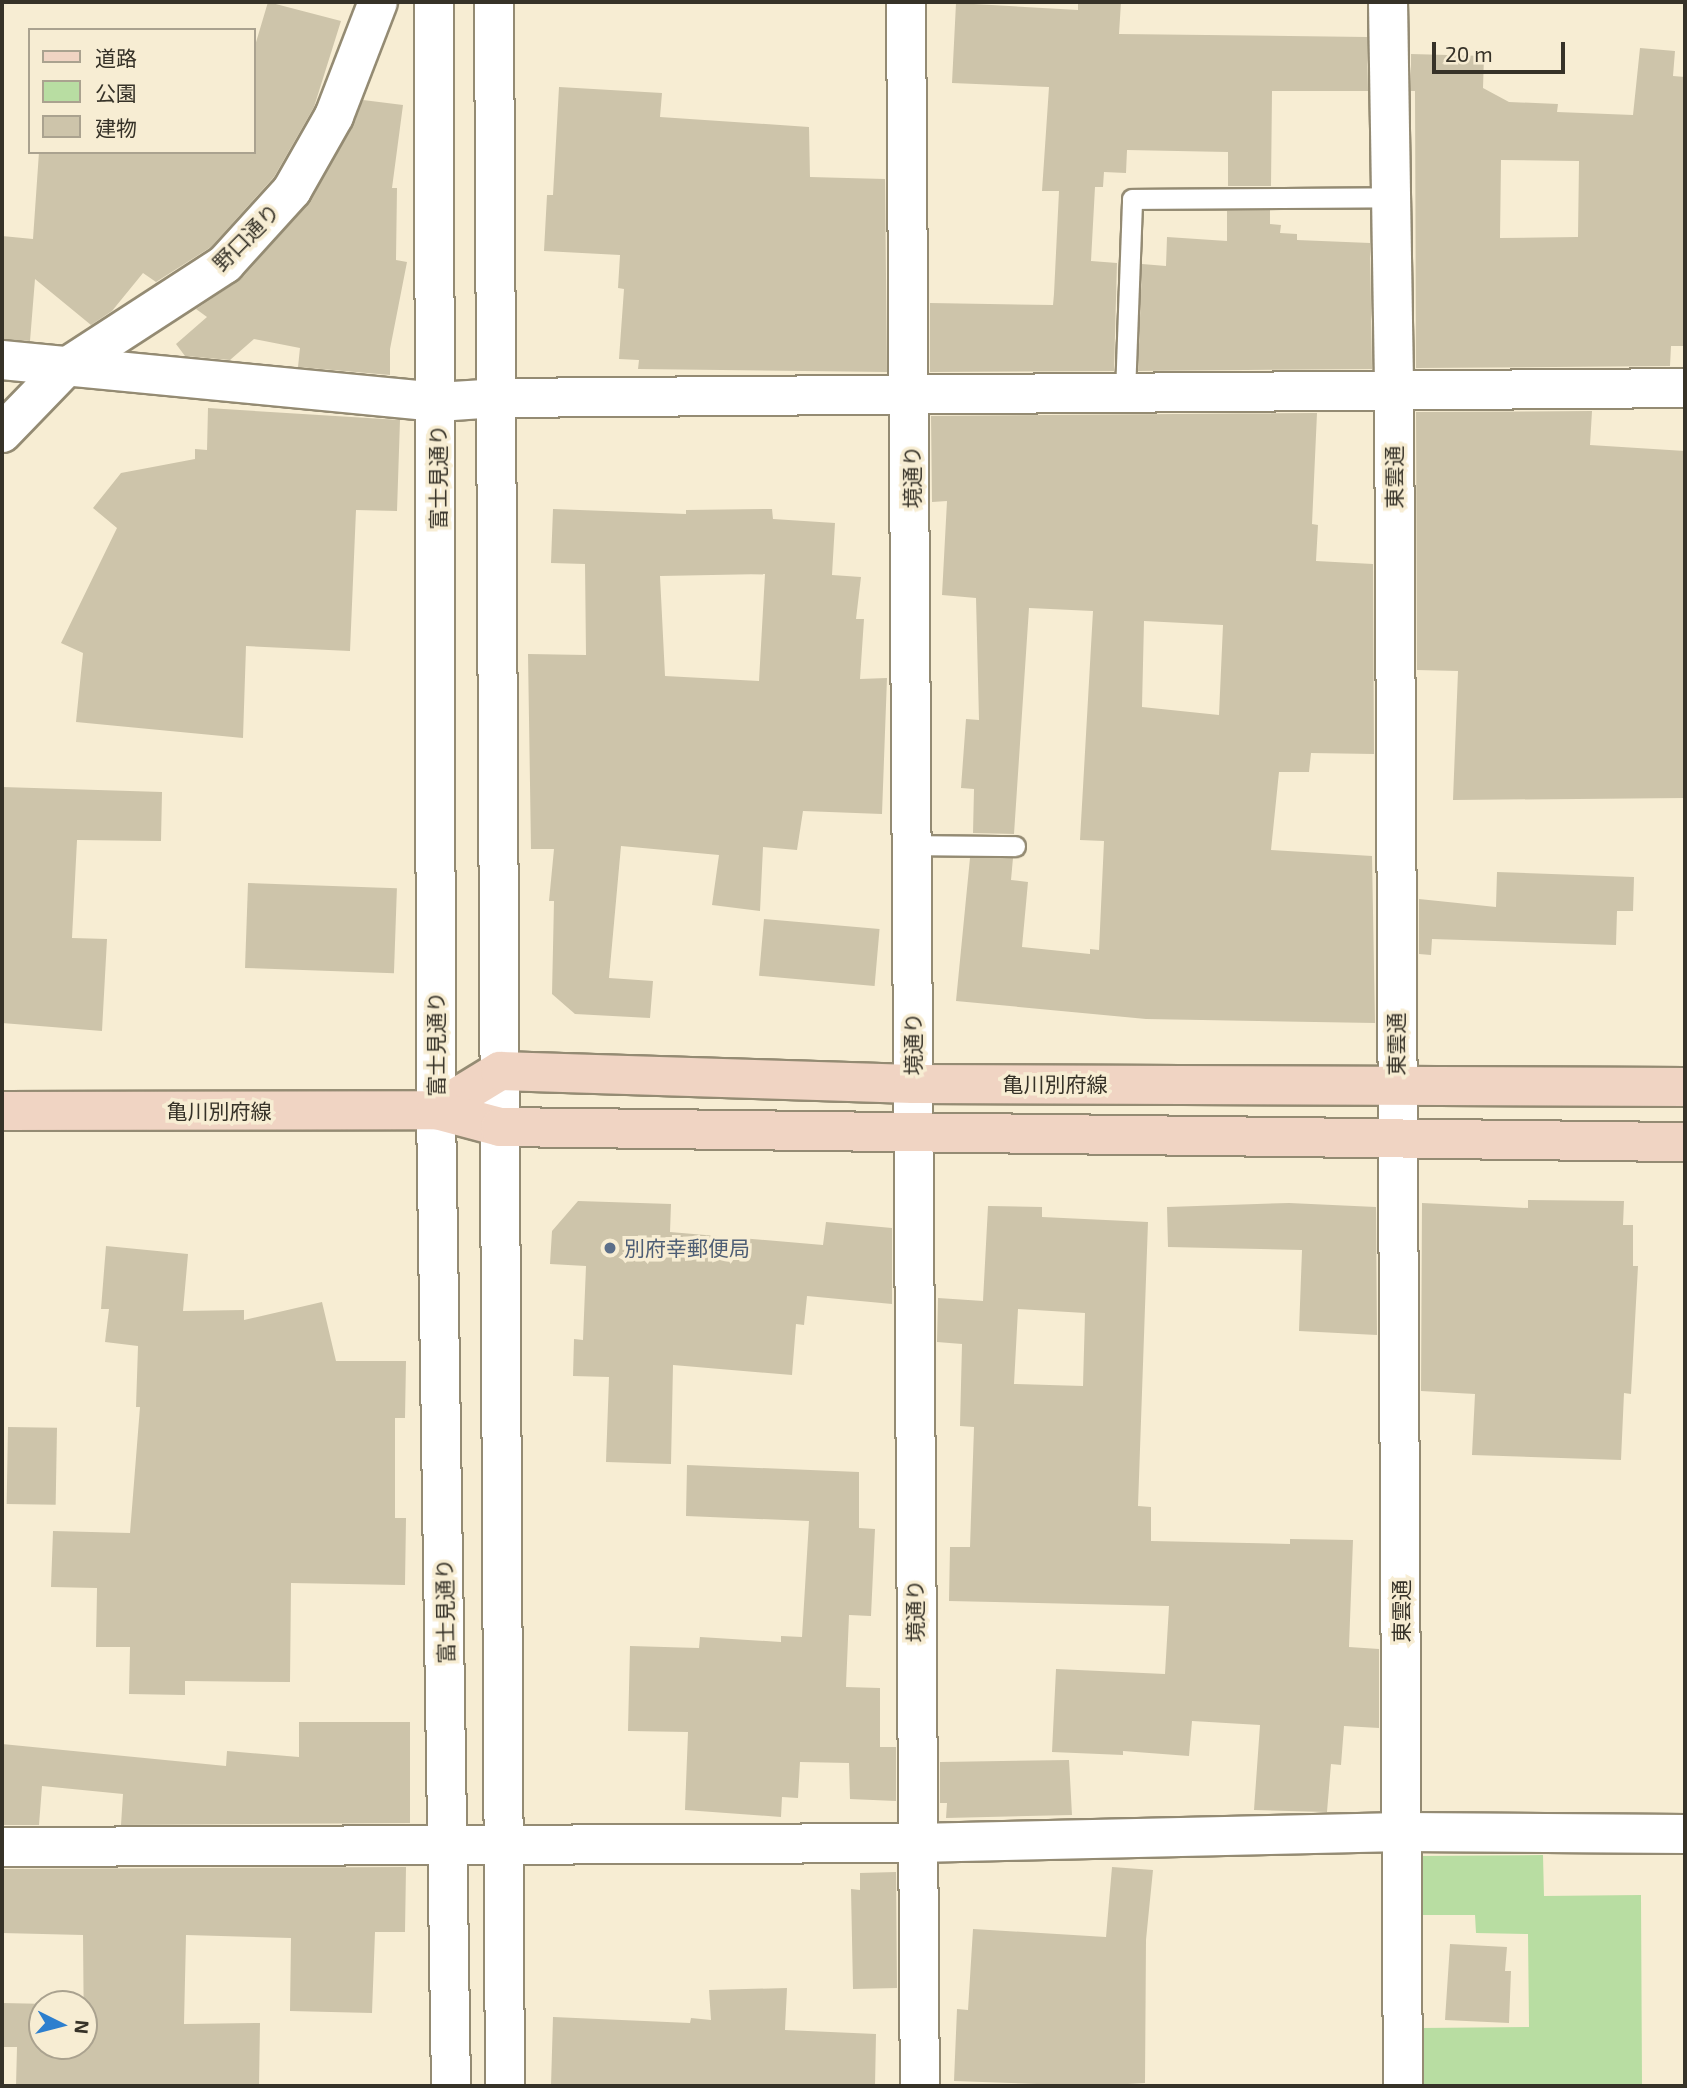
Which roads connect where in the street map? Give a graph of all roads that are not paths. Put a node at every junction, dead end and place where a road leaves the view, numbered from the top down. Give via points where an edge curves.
1 (378, 2) edge
2 (435, 2) edge
3 (494, 2) edge
4 (906, 2) edge
5 (1388, 2) edge
6 (1391, 197) junction
7 (2, 360) edge
8 (65, 368) junction
9 (1685, 387) edge
10 (1394, 389) junction
11 (1125, 393) junction
12 (912, 396) junction
13 (499, 398) junction
14 (438, 402) junction
15 (2, 433) edge
16 (912, 845) junction
17 (1015, 846) dead end
18 (500, 1071) junction
19 (913, 1084) junction
20 (1396, 1086) junction
21 (1685, 1087) edge
22 (436, 1110) junction
23 (2, 1111) edge
24 (500, 1127) junction
25 (912, 1135) junction
26 (1398, 1139) junction
27 (1685, 1142) edge
28 (1402, 1832) junction
29 (1685, 1834) edge
30 (916, 1843) junction
31 (449, 1845) junction
32 (503, 1846) junction
33 (2, 1847) edge
34 (451, 2086) edge
35 (505, 2086) edge
36 (920, 2086) edge
37 (1404, 2086) edge

1 - 8 street, 野口通り via 334,116 292,190 225,264
2 - 14 street, 富士見通り
3 - 13 street
4 - 12 street, 境通り
5 - 6 street, 東雲通
6 - 10 street, 東雲通
6 - 11 lane via 1132,200
7 - 8 street
8 - 14 street
8 - 15 street, 野口通り
9 - 10 street
10 - 11 street
10 - 20 street, 東雲通
11 - 12 street
12 - 13 street
12 - 16 street, 境通り
13 - 14 street
13 - 18 street
14 - 22 street, 富士見通り
16 - 17 lane
16 - 19 street, 境通り
18 - 19 main road, 亀川別府線
18 - 22 main road
18 - 24 street
19 - 20 main road, 亀川別府線
19 - 25 street, 境通り
20 - 21 main road, 亀川別府線
20 - 26 street, 東雲通
22 - 23 main road, 亀川別府線
22 - 24 main road, 亀川別府線
22 - 31 street, 富士見通り
24 - 25 main road, 亀川別府線
24 - 32 street
25 - 26 main road, 亀川別府線
25 - 30 street, 境通り
26 - 27 main road, 亀川別府線
26 - 28 street, 東雲通
28 - 29 street
28 - 30 street
28 - 37 street, 東雲通
30 - 32 street
30 - 36 street, 境通り
31 - 32 street
31 - 33 street
31 - 34 street, 富士見通り
32 - 35 street

